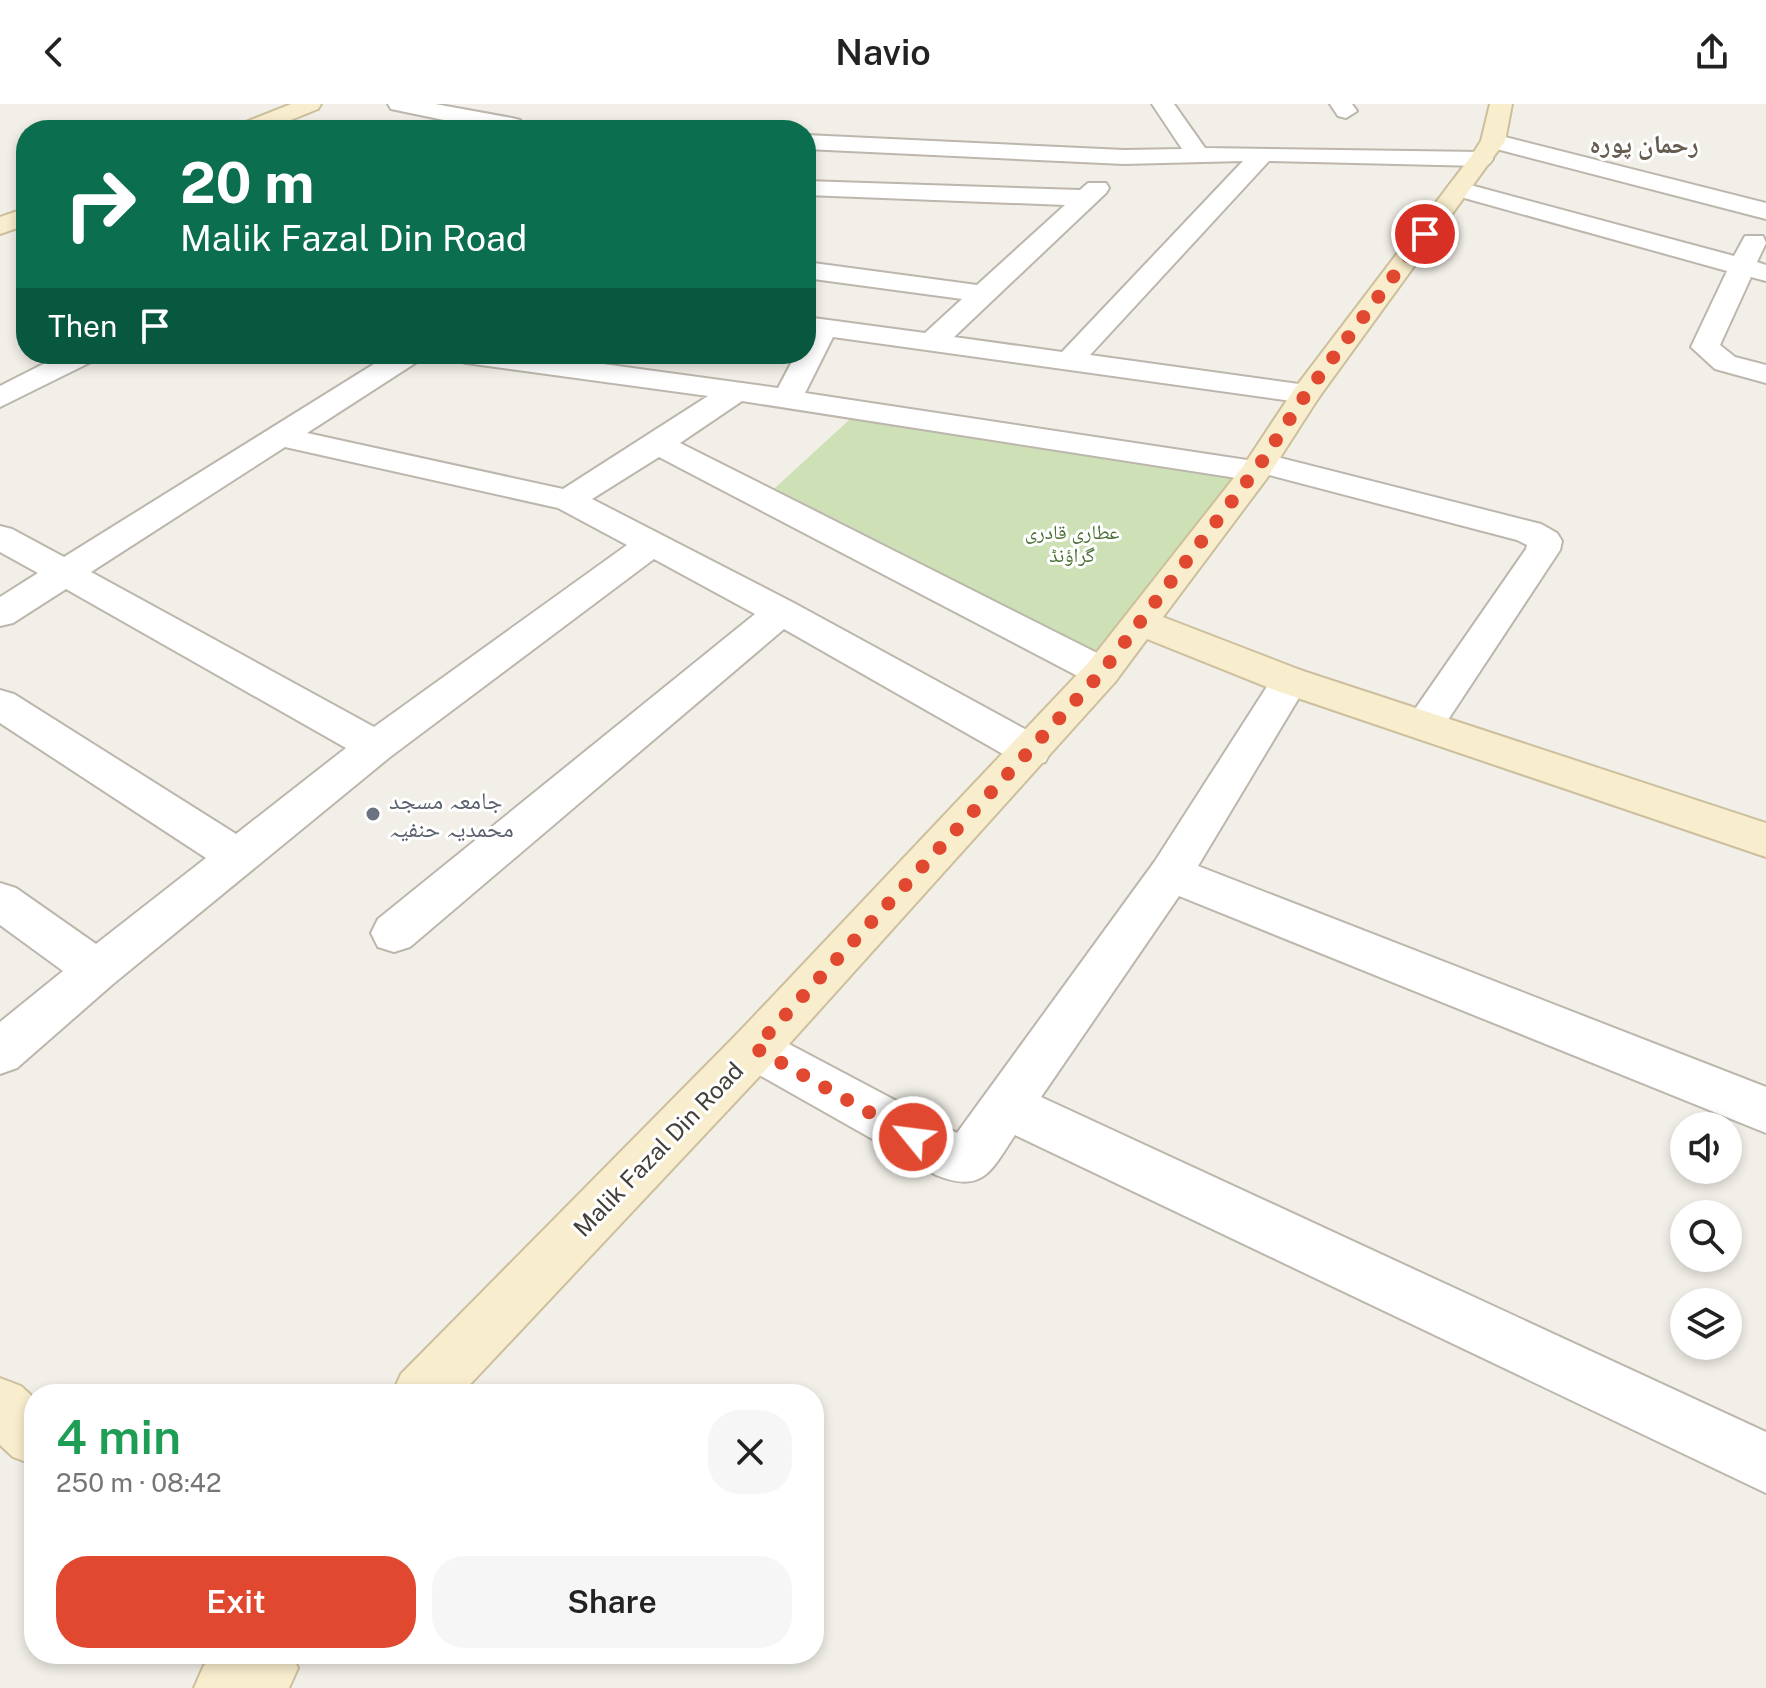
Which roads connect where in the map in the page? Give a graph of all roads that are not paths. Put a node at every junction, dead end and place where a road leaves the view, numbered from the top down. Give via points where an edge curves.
1 (310, 104) edge
2 (399, 104) edge
3 (1163, 104) edge
4 (271, 120) edge
5 (485, 120) edge
6 (816, 142) edge
7 (1483, 148) edge
8 (1197, 154) junction
9 (1263, 154) junction
10 (1124, 157) junction
11 (816, 188) edge
12 (1087, 198) junction
13 (1766, 213) edge
14 (1754, 269) edge
15 (816, 271) edge
16 (984, 294) junction
17 (816, 326) edge
18 (932, 342) junction
19 (1069, 361) junction
20 (66, 364) edge
21 (394, 364) edge
22 (539, 364) edge
23 (800, 364) edge
24 (1766, 374) edge
25 (736, 391) junction
26 (1306, 394) junction
27 (0, 398) edge
28 (787, 399) junction
29 (281, 437) junction
30 (658, 444) junction
31 (1259, 467) junction
32 (568, 500) junction
33 (0, 537) edge
34 (652, 544) junction
35 (66, 574) junction
36 (781, 612) junction
37 (0, 614) edge
38 (1142, 623) junction
39 (1102, 672) junction
40 (1290, 681) junction
41 (0, 704) edge
42 (1424, 725) junction
43 (376, 746) junction
44 (1031, 751) junction
45 (1766, 840) edge
46 (238, 857) junction
47 (1170, 874) junction
48 (0, 901) edge
49 (394, 933) dead end
50 (97, 970) junction
51 (755, 1048) junction
52 (0, 1052) edge
53 (1006, 1106) junction
54 (1766, 1110) edge
55 (431, 1384) edge
56 (0, 1407) edge
57 (24, 1427) edge
58 (1766, 1463) edge

1 - 4 street
2 - 5 street
3 - 8 street
6 - 10 street
7 - 9 street
7 - 13 street
7 - 14 street
7 - 26 street, Malik Fazal Din Road
8 - 9 street
8 - 10 street
9 - 19 street
10 - 12 street
11 - 12 street
12 - 16 street
13 - 14 street
14 - 24 street via 1705,347 1725,363
15 - 16 street
16 - 18 street
17 - 18 street
18 - 19 street
19 - 26 street
20 - 27 street
21 - 29 street
22 - 25 street
23 - 28 street
25 - 28 street
25 - 30 street
26 - 31 street, Malik Fazal Din Road
28 - 31 street
29 - 32 street
29 - 35 street
30 - 32 street
30 - 39 street
31 - 38 street, Malik Fazal Din Road
31 - 42 street via 1529,532 1545,541
32 - 34 street
33 - 35 street
34 - 36 street
34 - 43 street
35 - 37 street
35 - 43 street
36 - 44 street
36 - 49 street
38 - 39 street, Malik Fazal Din Road
38 - 40 street
39 - 44 street, Malik Fazal Din Road
40 - 42 street
40 - 47 street
41 - 46 street
42 - 45 street
43 - 46 street
44 - 51 street, Malik Fazal Din Road
46 - 50 street
47 - 53 street
47 - 54 street
48 - 50 street
50 - 52 street
51 - 53 street via 954,1158 969,1159
51 - 55 street, Malik Fazal Din Road
53 - 58 street
56 - 57 street

